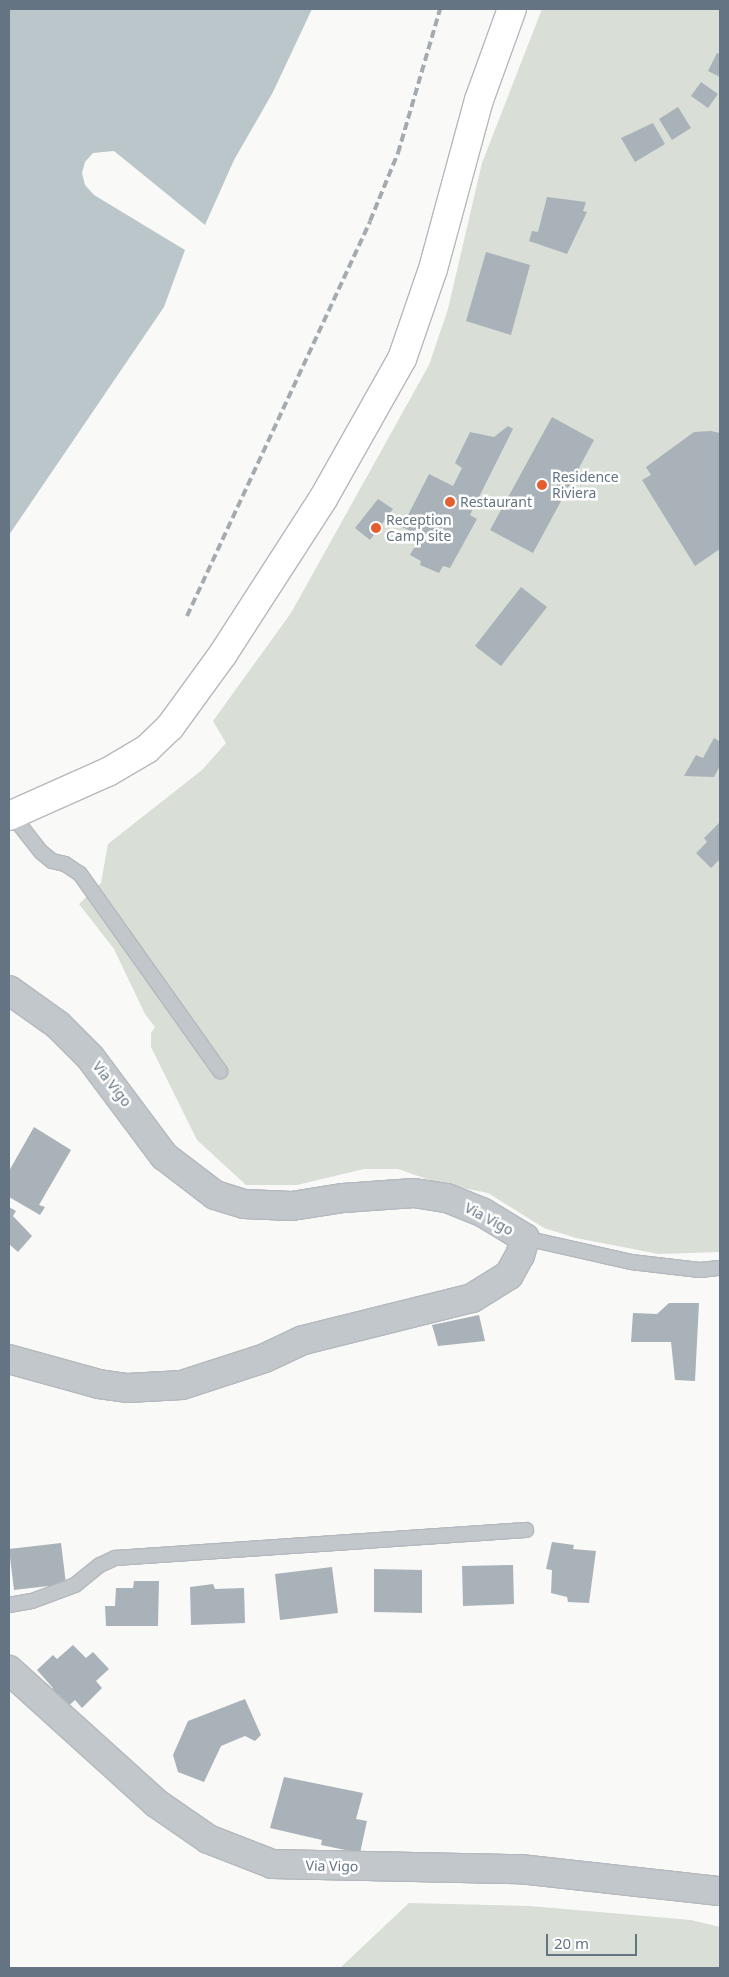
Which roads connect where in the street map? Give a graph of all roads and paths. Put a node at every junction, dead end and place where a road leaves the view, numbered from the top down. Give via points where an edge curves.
1 (512, 9) edge
2 (10, 816) edge
3 (9, 990) edge
4 (220, 1072) dead end
5 (532, 1239) junction
6 (720, 1268) edge
7 (9, 1359) edge
8 (526, 1530) dead end
9 (9, 1605) edge
10 (9, 1670) edge
11 (720, 1892) edge

1 - 2 main road via 479,100 433,269 402,359 328,491 223,654 170,727 147,749 108,772
2 - 4 lane via 40,852 80,874
3 - 5 street, Via Vigo via 58,1025 90,1057 164,1156 215,1195 244,1204 292,1206 343,1198 406,1194 447,1198 482,1212
5 - 6 lane via 631,1262 700,1270
5 - 7 street, Via Vigo via 509,1275 472,1298 303,1340 265,1358 182,1385 127,1388 99,1384
8 - 9 lane via 115,1558 100,1565 75,1585 32,1601
10 - 11 street, Via Vigo via 156,1802 208,1839 272,1864 520,1869

